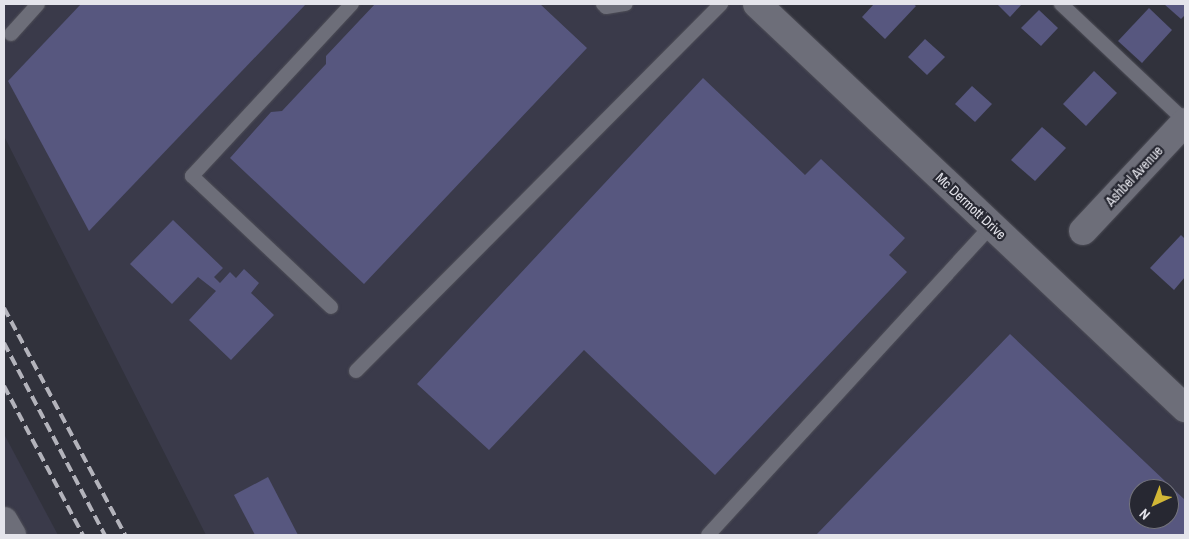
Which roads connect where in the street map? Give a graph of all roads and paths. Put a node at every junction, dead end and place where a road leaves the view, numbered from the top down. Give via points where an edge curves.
1 (38, 4) edge
2 (352, 4) edge
3 (603, 4) edge
4 (626, 4) edge
5 (721, 4) edge
6 (757, 4) edge
7 (1061, 4) edge
8 (11, 34) dead end
9 (1185, 121) edge
10 (992, 226) junction
11 (1083, 231) dead end
12 (331, 307) dead end
13 (356, 371) dead end
14 (1185, 408) edge
15 (4, 520) edge
16 (12, 535) edge
17 (708, 535) edge

1 - 8 lane
2 - 12 lane via 192,176
3 - 4 lane via 606,7
5 - 13 lane
6 - 10 street, Mc Dermott Drive
7 - 9 lane
9 - 11 street, Ashbel Avenue
10 - 14 street, Mc Dermott Drive
10 - 17 lane
15 - 16 street

